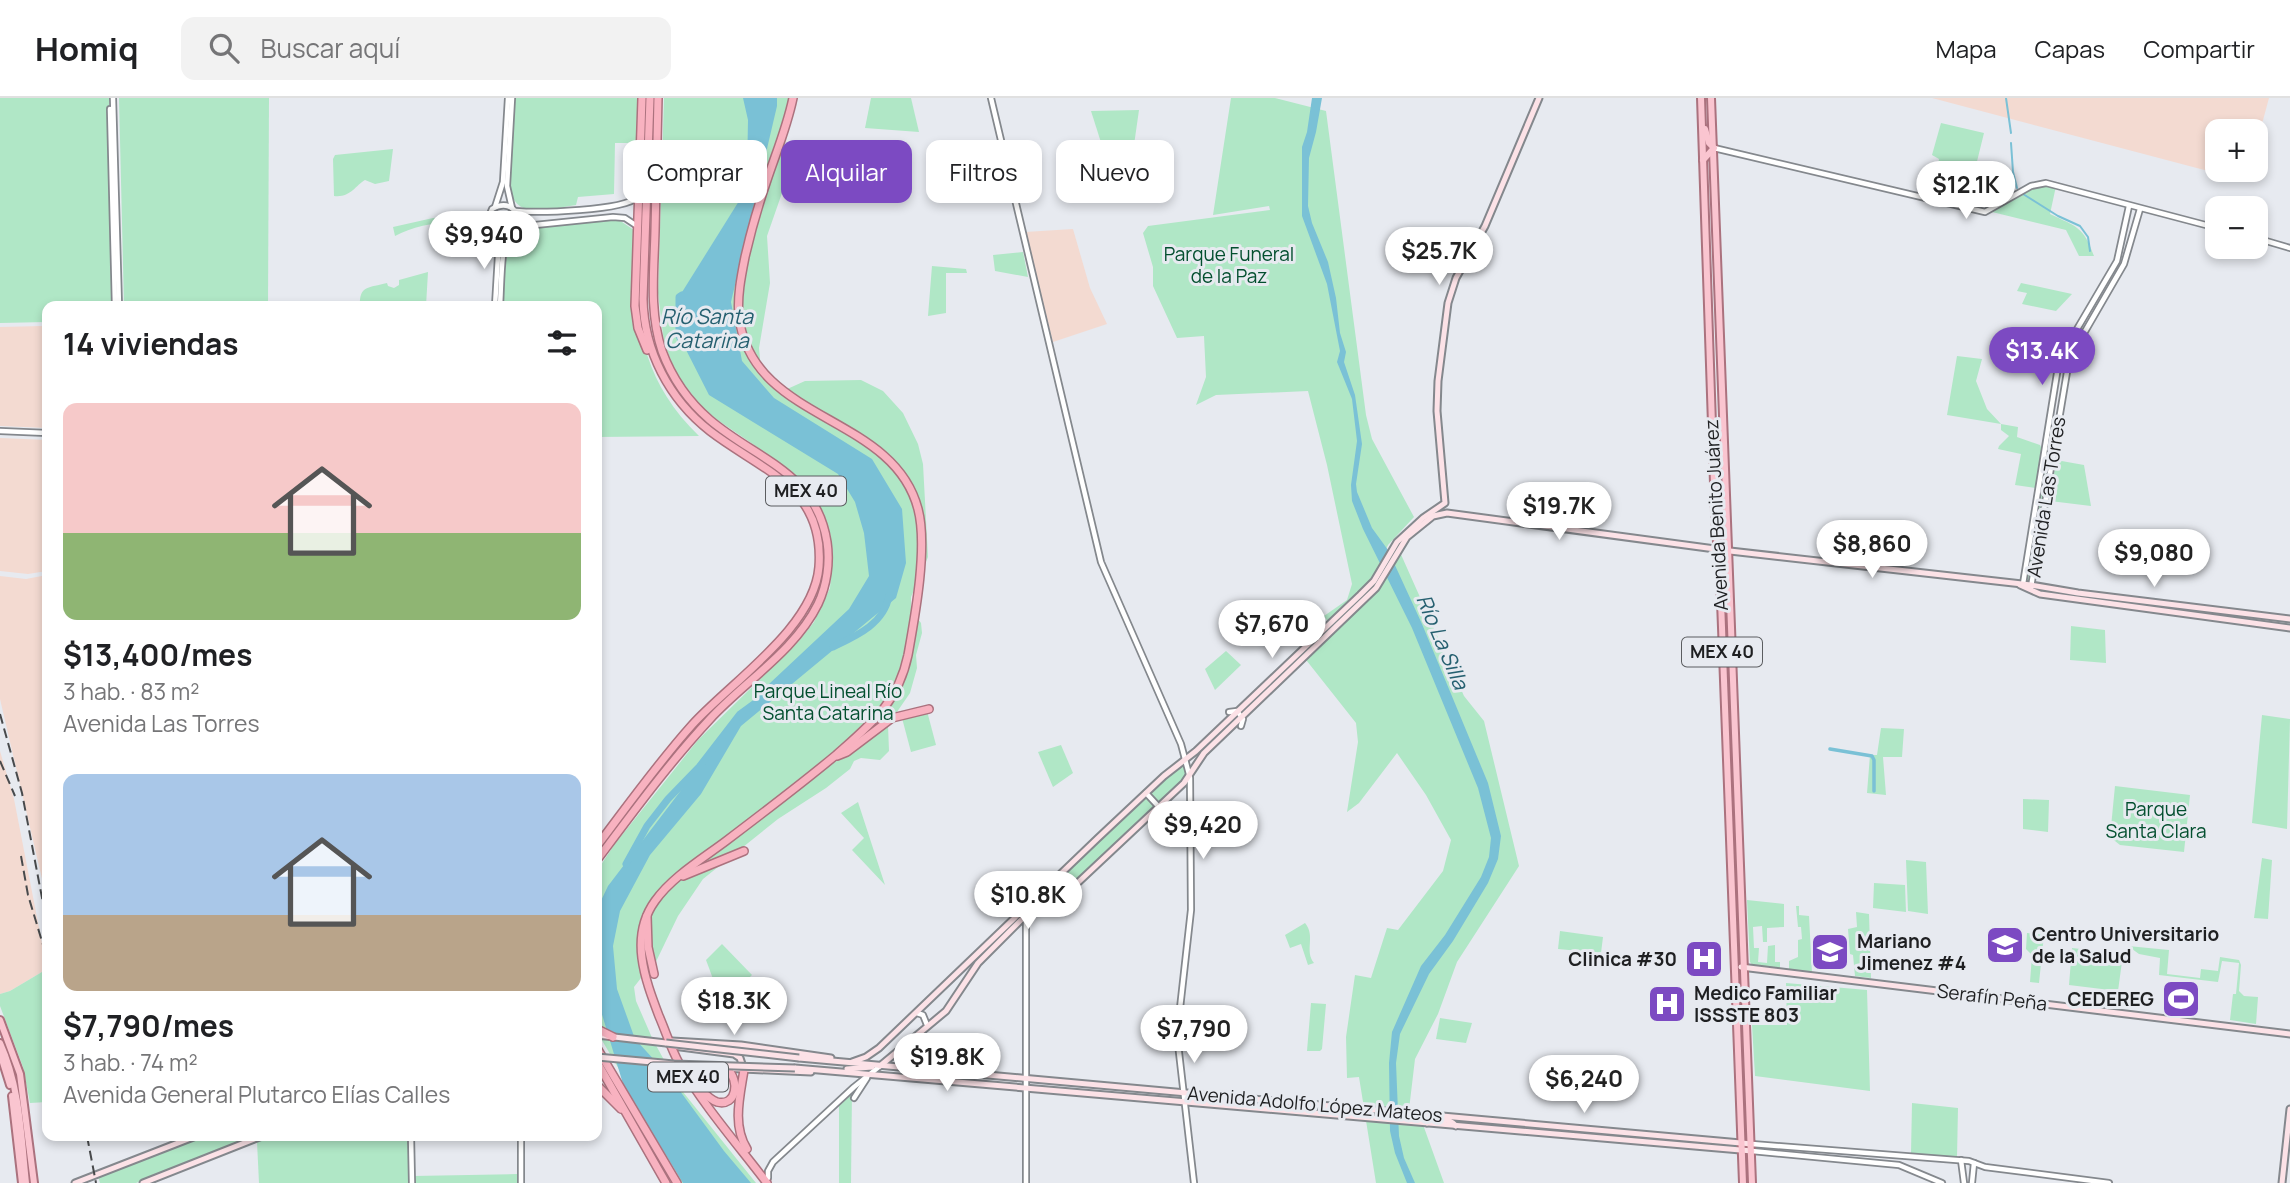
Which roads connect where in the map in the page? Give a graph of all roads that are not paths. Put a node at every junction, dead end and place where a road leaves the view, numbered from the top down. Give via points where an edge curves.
1 (112, 98) edge
2 (510, 98) edge
3 (642, 98) edge
4 (650, 98) edge
5 (658, 98) edge
6 (793, 98) edge
7 (991, 98) edge
8 (1539, 98) edge
9 (1701, 98) edge
10 (1711, 98) edge
11 (1702, 116) junction
12 (640, 140) edge
13 (1714, 148) junction
14 (1702, 162) junction
15 (1703, 172) junction
16 (1715, 200) junction
17 (629, 203) edge
18 (638, 203) edge
19 (613, 206) junction
20 (2129, 206) junction
21 (495, 207) junction
22 (573, 209) junction
23 (2140, 209) junction
24 (514, 210) junction
25 (613, 217) junction
26 (574, 222) junction
27 (2205, 225) edge
28 (637, 227) junction
29 (514, 231) junction
30 (493, 233) junction
31 (2268, 242) edge
32 (2290, 248) edge
33 (117, 301) edge
34 (497, 301) edge
35 (498, 301) edge
36 (1708, 308) junction
37 (1720, 355) junction
38 (656, 362) junction
39 (1712, 428) junction
40 (0, 431) edge
41 (42, 433) edge
42 (1724, 466) junction
43 (1714, 472) junction
44 (1724, 488) junction
45 (1443, 505) junction
46 (1450, 513) junction
47 (1717, 548) junction
48 (1395, 549) junction
49 (1726, 551) junction
50 (2022, 586) junction
51 (2031, 589) junction
52 (1721, 601) junction
53 (1729, 617) junction
54 (2290, 619) edge
55 (2290, 628) edge
56 (1731, 645) junction
57 (1723, 658) junction
58 (929, 709) dead end
59 (1229, 712) dead end
60 (1240, 714) junction
61 (1241, 726) dead end
62 (830, 759) junction
63 (1186, 759) junction
64 (1190, 778) junction
65 (1146, 793) junction
66 (1158, 806) junction
67 (602, 840) edge
68 (744, 851) dead end
69 (1729, 851) junction
70 (602, 854) edge
71 (1739, 863) junction
72 (679, 877) junction
73 (648, 915) junction
74 (1026, 915) junction
75 (1735, 967) junction
76 (1744, 968) junction
77 (654, 974) dead end
78 (917, 1013) junction
79 (0, 1020) edge
80 (927, 1025) junction
81 (602, 1032) edge
82 (2290, 1034) edge
83 (602, 1036) edge
84 (613, 1037) junction
85 (0, 1042) edge
86 (670, 1043) junction
87 (741, 1045) junction
88 (895, 1053) junction
89 (0, 1054) edge
90 (602, 1056) edge
91 (602, 1057) edge
92 (838, 1061) junction
93 (850, 1062) junction
94 (880, 1066) junction
95 (685, 1067) dead end
96 (899, 1067) junction
97 (727, 1069) junction
98 (744, 1070) junction
99 (825, 1070) junction
100 (840, 1070) junction
101 (602, 1071) edge
102 (869, 1075) junction
103 (1026, 1079) junction
104 (692, 1082) junction
105 (1026, 1087) junction
106 (602, 1091) edge
107 (1185, 1093) junction
108 (854, 1098) dead end
109 (1186, 1101) junction
110 (2290, 1109) edge
111 (624, 1110) junction
112 (1664, 1135) junction
113 (183, 1141) edge
114 (238, 1141) edge
115 (411, 1141) edge
116 (520, 1141) edge
117 (1664, 1144) junction
118 (1742, 1147) junction
119 (1752, 1148) junction
120 (1870, 1154) junction
121 (1961, 1160) junction
122 (1743, 1163) junction
123 (1875, 1163) junction
124 (1974, 1163) junction
125 (1753, 1164) junction
126 (769, 1181) edge
127 (22, 1183) edge
128 (34, 1183) edge
129 (75, 1183) edge
130 (143, 1183) edge
131 (412, 1183) edge
132 (521, 1183) edge
133 (666, 1183) edge
134 (677, 1183) edge
135 (1026, 1183) edge
136 (1194, 1183) edge
137 (1744, 1183) edge
138 (1752, 1183) edge
139 (1942, 1183) edge
140 (1964, 1183) edge
141 (1972, 1183) edge
142 (2109, 1183) edge
143 (2282, 1183) edge

1 - 33 street
2 - 21 street via 503,182
2 - 24 street via 507,186
3 - 12 highway
4 - 38 highway, MEX 40 via 643,311
5 - 70 highway, MEX 40 via 653,291 663,352 691,402 785,470 809,495 825,529 828,566 818,604 800,630 688,743
6 - 62 highway via 751,231 738,302 744,337 771,382 880,453 899,473 915,499 921,526 902,679 880,715
7 - 63 street via 1097,545
8 - 45 main road via 1448,303 1437,411
9 - 11 main road, Avenida Benito Juárez / MEX 40
10 - 13 main road, Avenida Benito Juárez / MEX 40
11 - 13 main road via 1707,140
11 - 14 main road, Avenida Benito Juárez / MEX 40
13 - 14 main road
13 - 16 main road, Avenida Benito Juárez / MEX 40
13 - 20 street via 1985,212 2043,183
14 - 15 main road, Avenida Benito Juárez / MEX 40
15 - 16 main road via 1708,194
15 - 36 main road, Avenida Benito Juárez / MEX 40
16 - 37 main road, Avenida Benito Juárez / MEX 40
17 - 19 street
18 - 28 highway
19 - 22 street
19 - 25 street
20 - 23 street
20 - 50 street, Avenida Las Torres via 2117,261 2058,367
21 - 24 street via 507,205
21 - 30 street via 487,221
22 - 24 street
22 - 26 street via 570,216
23 - 27 street
23 - 51 street, Avenida Las Torres via 2124,264 2068,366
24 - 29 street via 518,220
25 - 26 street
25 - 28 street via 625,218
26 - 29 street
28 - 38 highway via 636,321
29 - 30 street via 503,237
29 - 35 street via 503,255
30 - 34 street via 498,256
31 - 32 street
36 - 37 main road via 1715,315
36 - 39 main road, Avenida Benito Juárez / MEX 40
37 - 42 main road, Avenida Benito Juárez / MEX 40
38 - 67 highway, MEX 40 via 675,395 700,422 778,475 797,494 816,529 819,567 813,593 790,629 693,724
39 - 42 main road via 1718,463
39 - 43 main road, Avenida Benito Juárez / MEX 40
40 - 41 street
42 - 44 main road, Avenida Benito Juárez / MEX 40
43 - 44 main road via 1719,472
43 - 47 main road, Avenida Benito Juárez / MEX 40
44 - 49 main road, Avenida Benito Juárez / MEX 40
45 - 46 street
45 - 48 main road via 1409,529
46 - 47 main road
46 - 48 main road via 1422,524
47 - 49 main road
47 - 52 main road, Avenida Benito Juárez / MEX 40
48 - 60 main road via 1376,583
49 - 50 main road
49 - 53 main road, Avenida Benito Juárez / MEX 40
50 - 51 main road
51 - 54 main road
51 - 55 main road
52 - 53 main road via 1723,616
52 - 57 main road, Avenida Benito Juárez / MEX 40
53 - 56 main road, Avenida Benito Juárez / MEX 40
56 - 57 main road via 1728,657
56 - 71 main road, Avenida Benito Juárez / MEX 40
57 - 69 main road, Avenida Benito Juárez / MEX 40
58 - 62 highway via 892,718 847,752
59 - 60 street
60 - 61 street
60 - 63 main road
60 - 64 main road via 1204,753
62 - 72 highway
63 - 64 street
63 - 65 main road
64 - 66 main road
64 - 107 street via 1191,910 1177,1031
65 - 66 street
65 - 78 main road
66 - 74 main road via 1070,890
68 - 72 highway
69 - 71 main road
69 - 75 main road, Avenida Benito Juárez / MEX 40
71 - 76 main road, Avenida Benito Juárez / MEX 40
72 - 73 highway via 654,902
73 - 77 highway
73 - 104 highway, MEX 40 via 641,955 649,987 671,1047
74 - 80 main road via 978,963 950,1005
74 - 103 street
75 - 76 main road, Serafín Peña
75 - 118 main road, Avenida Benito Juárez / MEX 40
76 - 82 main road, Serafín Peña
76 - 119 main road, Avenida Benito Juárez / MEX 40
78 - 80 street
78 - 93 main road via 871,1055
79 - 128 main road via 20,1074
80 - 88 main road
81 - 84 highway
83 - 84 main road, Avenida Adolfo López Mateos
84 - 86 main road, Avenida Adolfo López Mateos
85 - 127 main road via 17,1100
86 - 87 main road
86 - 92 main road, Avenida Adolfo López Mateos, bridge
86 - 98 main road via 734,1054
87 - 92 main road
87 - 98 main road via 746,1054
88 - 94 main road
88 - 96 main road
89 - 127 main road via 11,1091
90 - 134 highway, MEX 40
91 - 99 main road, Avenida Adolfo López Mateos, bridge
92 - 93 main road, Avenida Adolfo López Mateos
93 - 94 main road, Avenida Adolfo López Mateos
93 - 100 main road
94 - 96 main road, Avenida Adolfo López Mateos
94 - 100 main road
94 - 102 street
95 - 97 main road
96 - 103 main road, Avenida Adolfo López Mateos
97 - 98 main road
97 - 104 highway via 736,1086 726,1101 712,1099
98 - 99 main road
98 - 126 highway via 740,1135
99 - 100 main road, Avenida Adolfo López Mateos
100 - 102 main road, Avenida Adolfo López Mateos
101 - 111 highway
102 - 105 main road, Avenida Adolfo López Mateos
102 - 108 street
102 - 126 street via 772,1162
103 - 105 street
103 - 107 main road, Avenida Adolfo López Mateos
104 - 126 highway, MEX 40
105 - 109 main road, Avenida Adolfo López Mateos
105 - 135 street
106 - 111 highway
107 - 109 street
107 - 112 main road, Avenida Adolfo López Mateos
109 - 117 main road, Avenida Adolfo López Mateos
109 - 136 street
110 - 143 main road
111 - 133 highway
112 - 117 main road
112 - 118 main road, Avenida Adolfo López Mateos
113 - 129 main road
114 - 130 main road
115 - 131 street
116 - 132 street
117 - 118 main road, Avenida Adolfo López Mateos
118 - 119 main road
118 - 122 main road, Avenida Benito Juárez / MEX 40
119 - 120 street
119 - 123 street
119 - 125 main road, Avenida Benito Juárez / MEX 40
120 - 121 street
120 - 123 street
121 - 124 street
121 - 140 street
122 - 125 main road
122 - 137 main road, Avenida Benito Juárez / MEX 40
123 - 139 street via 1899,1165
124 - 141 street
124 - 142 street
125 - 138 main road, Avenida Benito Juárez / MEX 40

